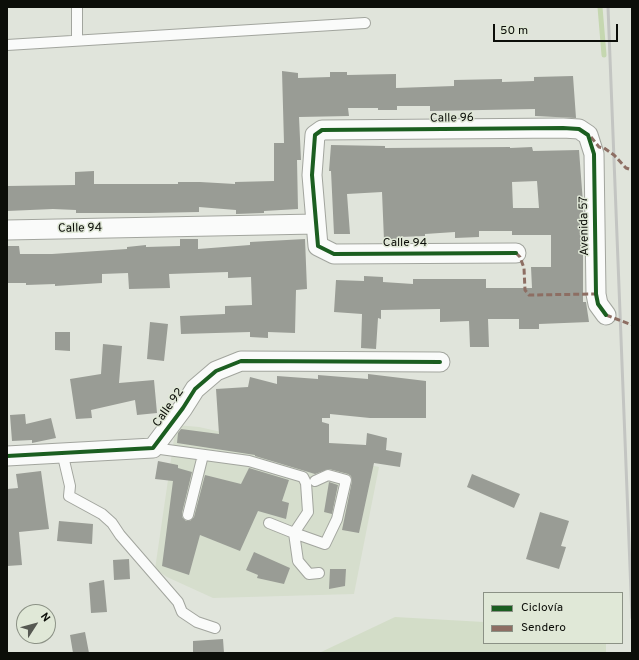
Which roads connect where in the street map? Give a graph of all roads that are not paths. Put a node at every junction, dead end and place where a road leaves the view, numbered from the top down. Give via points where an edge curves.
1 (77, 7) edge
2 (364, 23) dead end
3 (77, 40) junction
4 (7, 45) edge
5 (588, 135) joint
6 (316, 224) junction
7 (7, 230) edge
8 (516, 253) dead end
9 (606, 315) dead end
10 (440, 362) dead end
11 (153, 448) junction
12 (62, 452) junction
13 (203, 455) junction
14 (7, 456) edge
15 (315, 482) dead end
16 (188, 515) dead end
17 (269, 523) dead end
18 (294, 533) junction
19 (319, 573) dead end
20 (214, 628) dead end

1 - 3 lane
2 - 3 lane
3 - 4 lane
5 - 6 street, Calle 96 via 579,130 563,128 322,130 315,135 312,175
5 - 9 street, Avenida 57 via 594,154 596,294 598,304
6 - 7 street, Calle 94
6 - 8 street, Calle 94 via 318,246 334,254
10 - 11 street, Calle 92 via 241,360 216,371 195,389
11 - 12 street
11 - 13 lane
12 - 14 street
12 - 20 lane via 70,486 69,496 102,514 112,523 178,602 182,612 197,622
13 - 16 lane
13 - 18 lane via 249,461 303,477 306,482 308,512
15 - 18 lane via 328,475 346,480 337,519 325,544
17 - 18 lane
18 - 19 lane via 298,561 309,574

